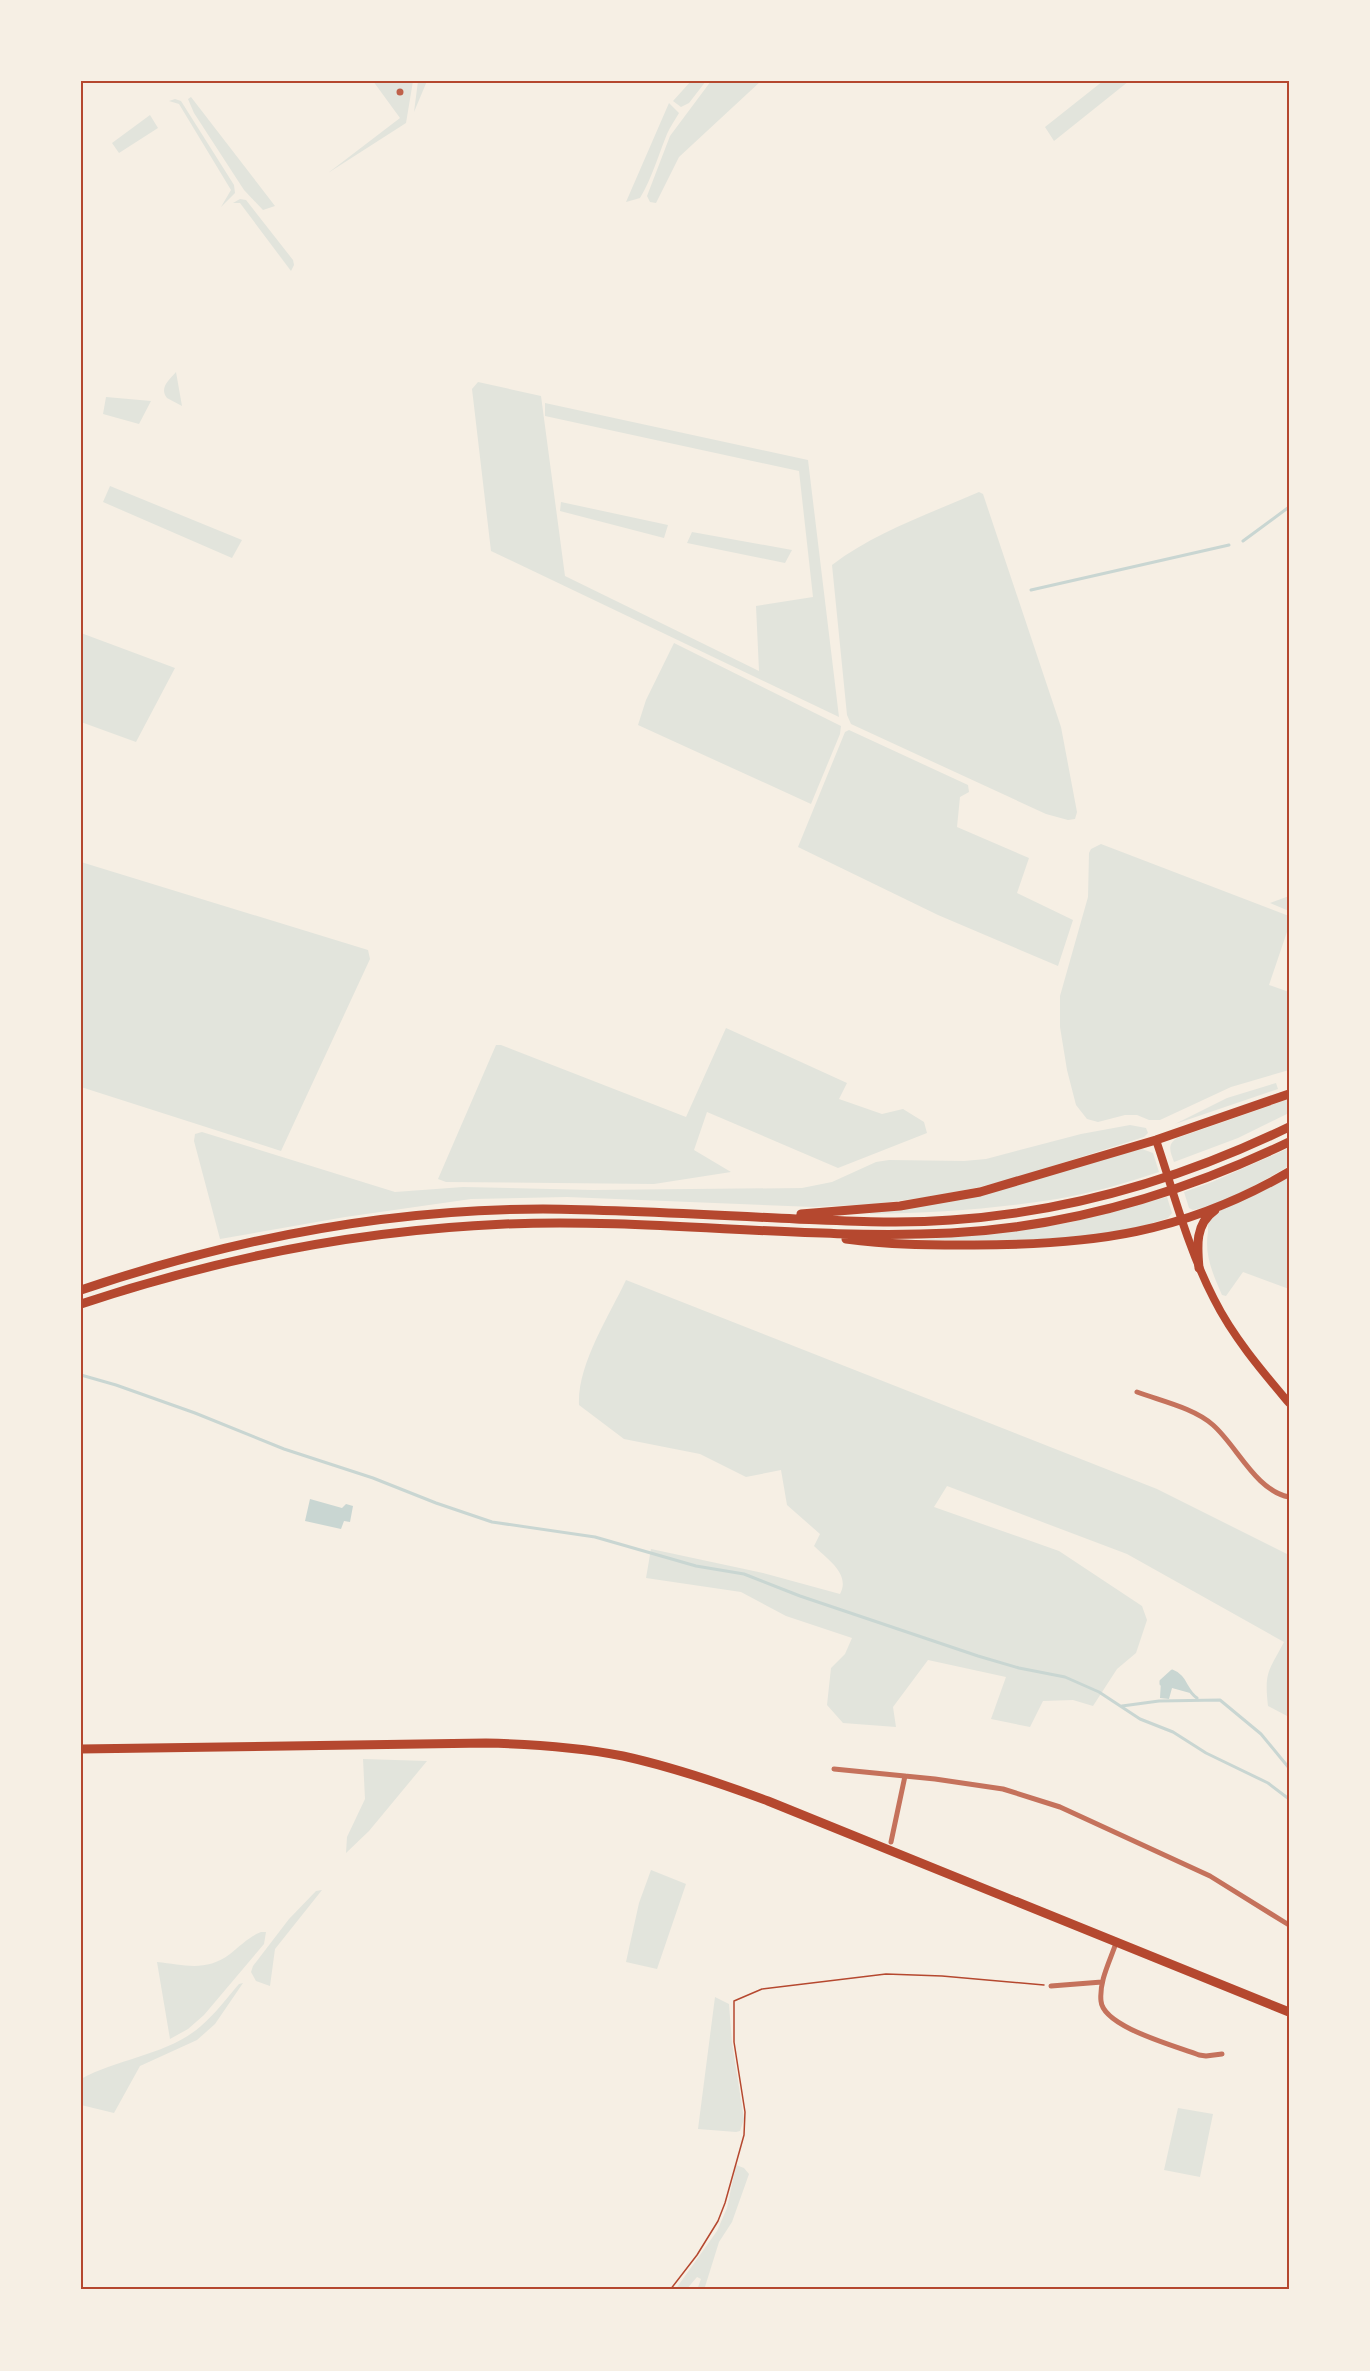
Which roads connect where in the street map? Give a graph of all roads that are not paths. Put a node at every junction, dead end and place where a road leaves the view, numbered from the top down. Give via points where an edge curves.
1 (1289, 1094) edge
2 (1289, 1127) edge
3 (1156, 1140) junction
4 (1289, 1142) edge
5 (1289, 1172) edge
6 (1221, 1206) junction
7 (748, 1217) junction
8 (1182, 1220) junction
9 (805, 1233) junction
10 (1199, 1268) junction
11 (81, 1290) edge
12 (81, 1305) edge
13 (1137, 1392) dead end
14 (1289, 1403) edge
15 (1289, 1497) edge
16 (81, 1749) edge
17 (834, 1769) dead end
18 (906, 1776) junction
19 (891, 1842) dead end
20 (1289, 1925) edge
21 (1116, 1943) junction
22 (1102, 1983) junction
23 (1051, 1986) road end
24 (1289, 2012) edge
25 (1222, 2054) dead end

1 - 3 main road
2 - 7 main road via 1186,1171 1050,1208 1000,1216 899,1222
3 - 7 main road via 1014,1184 940,1200
3 - 8 main road
4 - 9 main road via 1157,1196 1057,1220 954,1233
5 - 6 main road
6 - 8 main road
6 - 10 main road via 1201,1227 1197,1245
7 - 11 main road via 542,1209 481,1211 336,1227 240,1245
8 - 9 main road via 1103,1239 1020,1245 873,1243
8 - 10 main road
9 - 12 main road via 506,1224 422,1230 356,1237 243,1258
10 - 14 main road via 1226,1322
13 - 15 street via 1206,1420 1220,1431 1262,1482
16 - 21 main road via 532,1744 622,1756 704,1778 889,1848
17 - 18 street
18 - 19 street
18 - 20 street via 1003,1790 1060,1807 1210,1876
21 - 22 street
21 - 24 main road
22 - 23 street
22 - 25 street via 1101,2004 1111,2019 1199,2055

